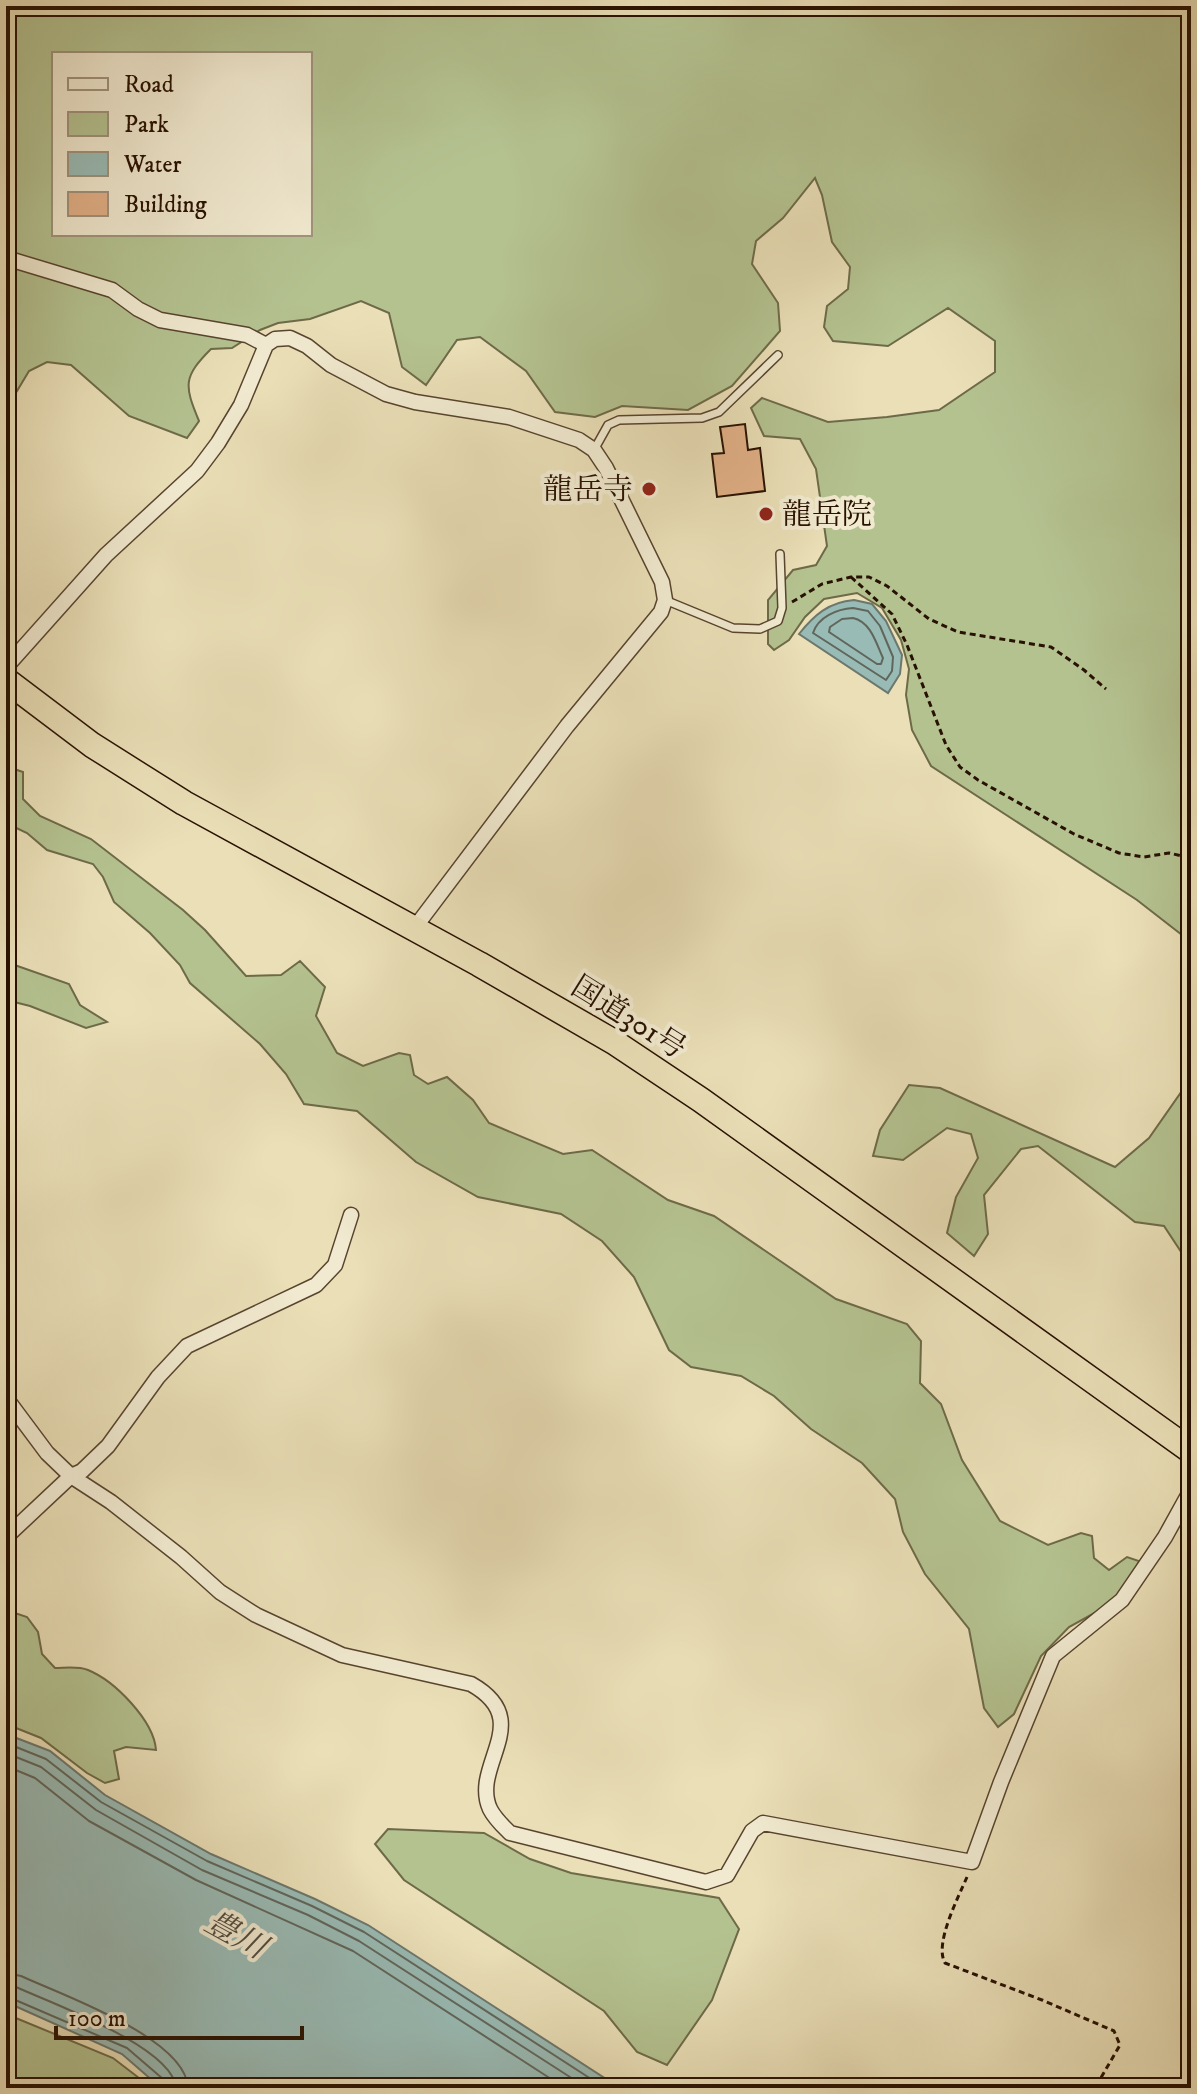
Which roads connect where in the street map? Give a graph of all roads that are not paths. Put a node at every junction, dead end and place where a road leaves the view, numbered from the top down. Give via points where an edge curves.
1 (6, 258) edge
2 (266, 345) junction
3 (778, 355) dead end
4 (594, 450) junction
5 (780, 554) dead end
6 (665, 600) junction
7 (6, 667) edge
8 (6, 680) edge
9 (413, 930) junction
10 (351, 1215) dead end
11 (6, 1398) edge
12 (1191, 1451) edge
13 (71, 1476) junction
14 (1191, 1490) edge
15 (6, 1537) edge

1 - 2 street via 112,290 160,320 247,335
2 - 4 street via 290,338 386,394 509,417
2 - 7 street via 241,405 197,471 106,555
3 - 4 lane via 719,412 702,418 619,420 608,425
4 - 6 street via 662,582
5 - 6 lane via 782,608 778,621 760,629 733,628
6 - 9 street via 661,612 567,726
8 - 9 highway, 国道301号 via 92,745 184,803
9 - 12 highway, 国道301号 via 614,1042 701,1100
10 - 13 street via 335,1265 316,1285 187,1346 108,1446
11 - 13 street
13 - 14 street via 256,1615 342,1655 471,1684 486,1693 502,1732 487,1798 510,1833 706,1882 727,1875 752,1831 763,1823 972,1862 1053,1656 1122,1600
13 - 15 street

